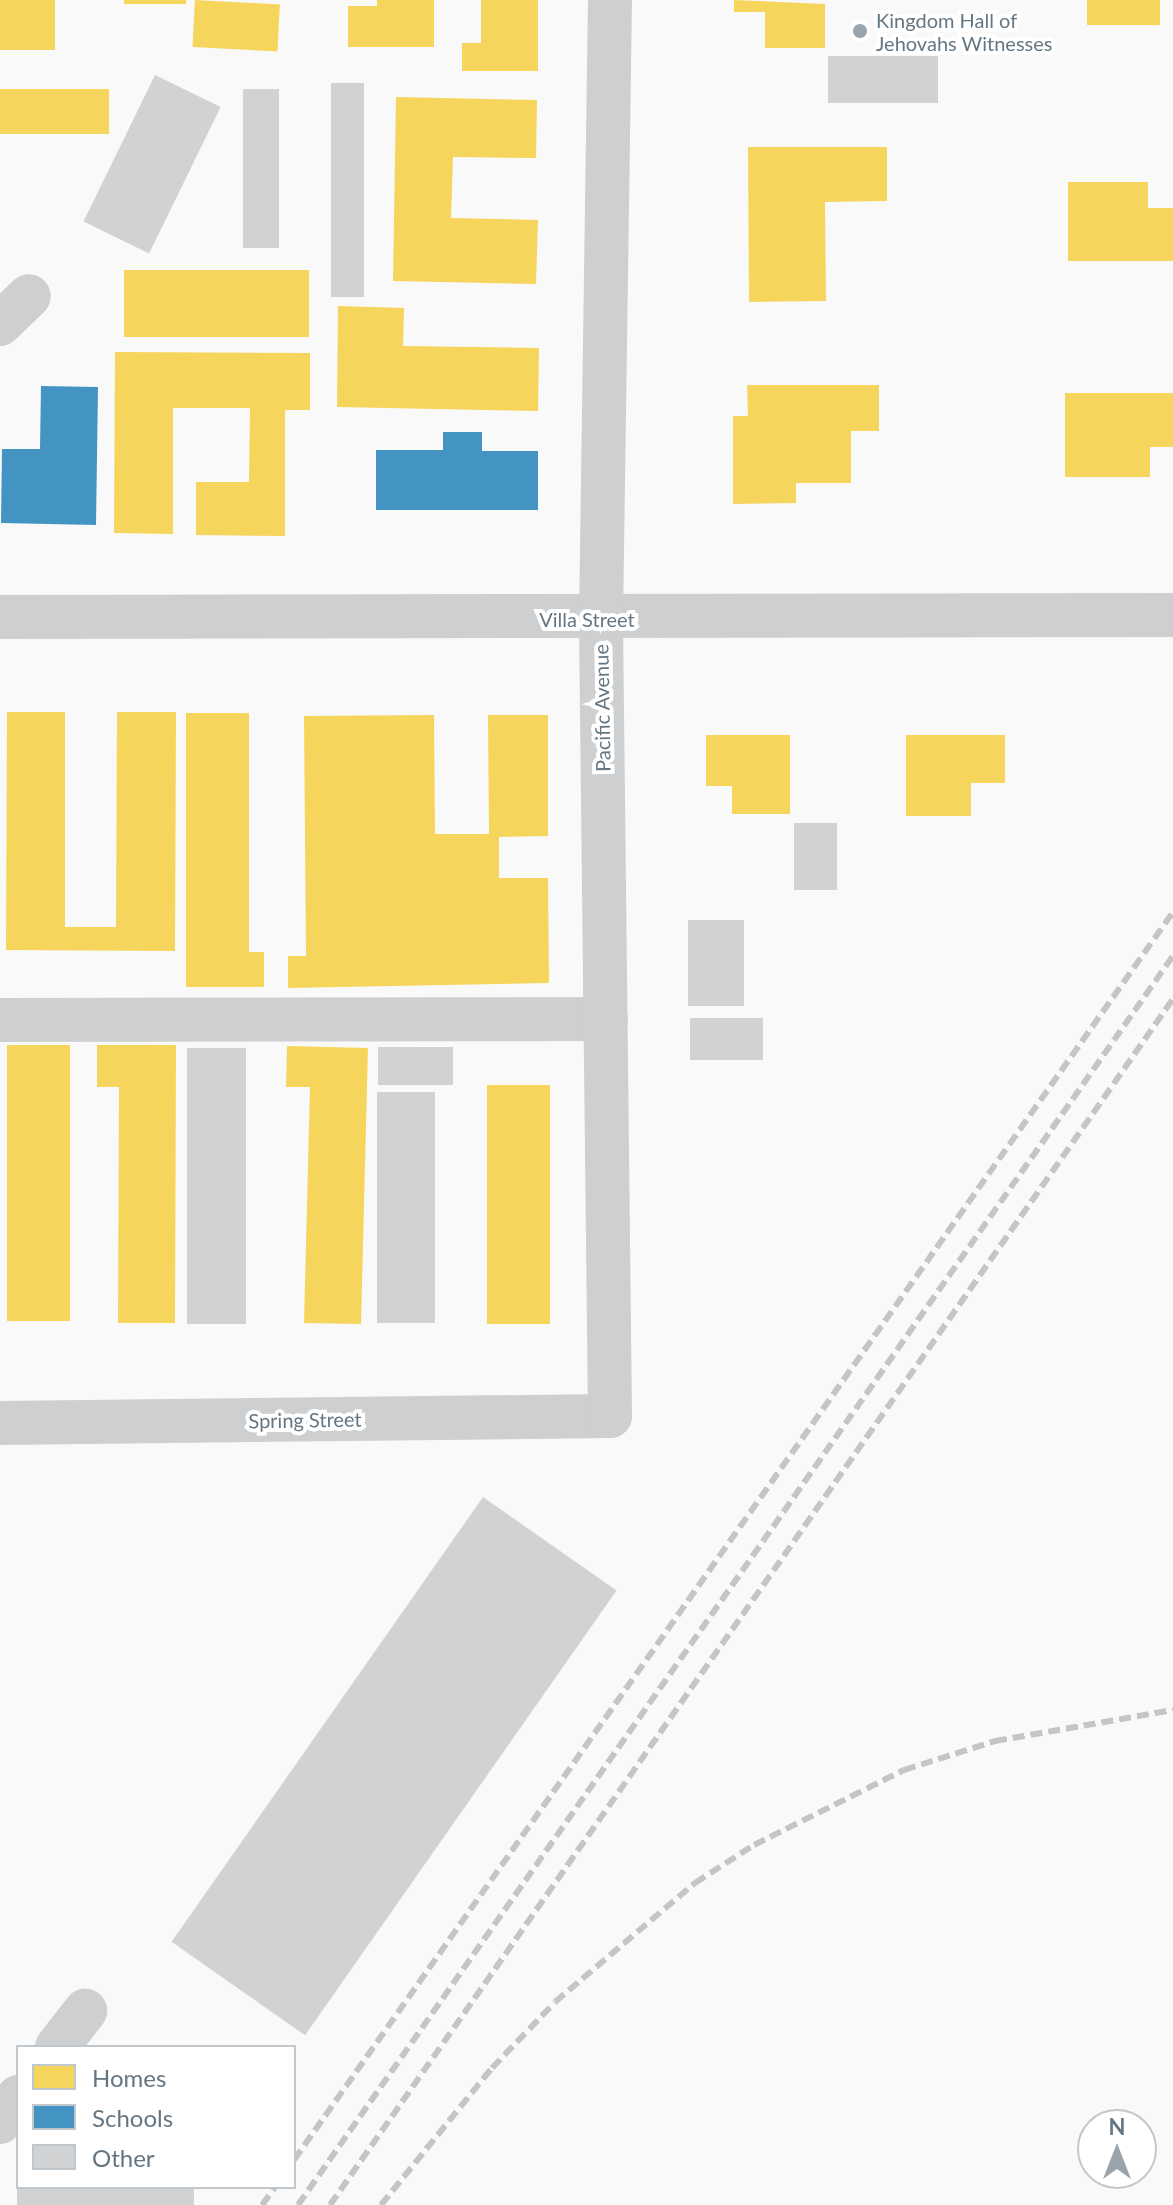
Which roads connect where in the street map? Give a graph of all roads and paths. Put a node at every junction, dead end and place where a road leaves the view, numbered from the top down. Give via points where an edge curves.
1 (610, 0) edge
2 (1173, 615) edge
3 (0, 617) edge
4 (601, 620) junction
5 (606, 1019) junction
6 (0, 1020) edge
7 (610, 1416) joint
8 (0, 1423) edge
9 (85, 2011) dead end
10 (59, 2045) edge
11 (16, 2100) edge
12 (0, 2122) edge

1 - 4 street, Pacific Avenue
2 - 4 street, Villa Street
3 - 4 street, Villa Street
4 - 5 street, Pacific Avenue
5 - 6 street
5 - 7 street, Pacific Avenue
7 - 8 street, Spring Street
9 - 10 street
11 - 12 street

